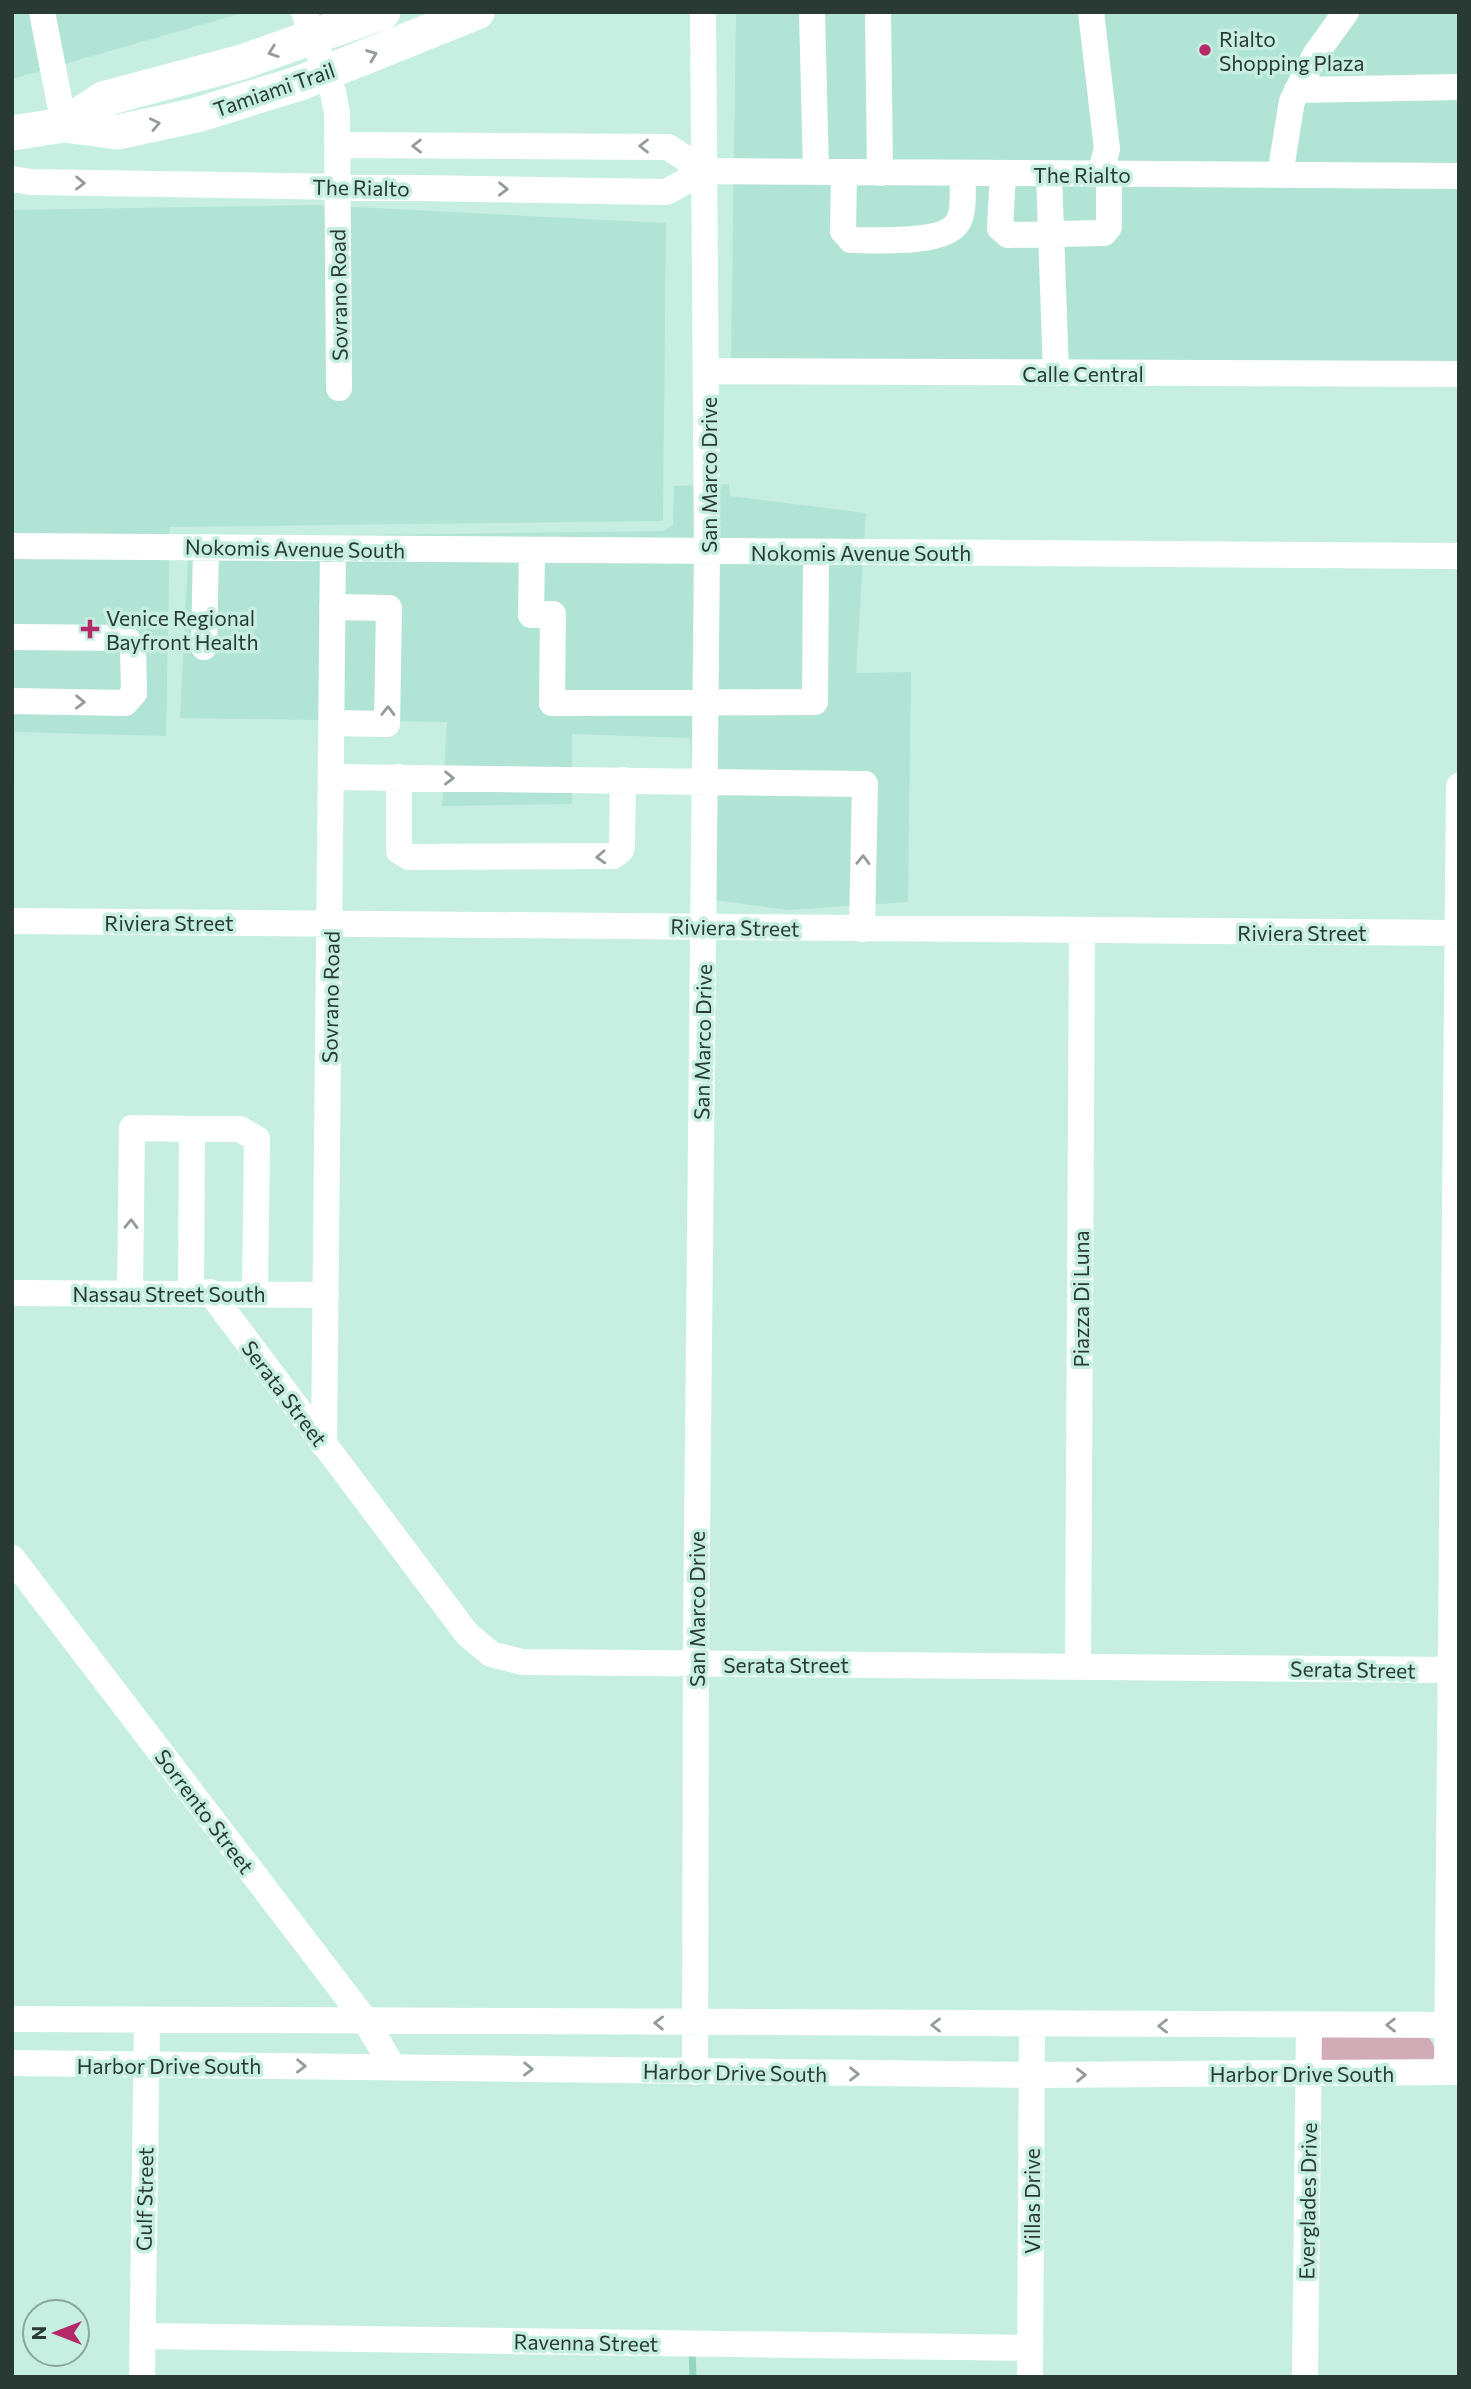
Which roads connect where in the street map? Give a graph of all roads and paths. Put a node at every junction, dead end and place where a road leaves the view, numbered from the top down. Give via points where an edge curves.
1 (42, 12) edge
2 (383, 12) edge
3 (477, 12) edge
4 (704, 12) edge
5 (812, 12) edge
6 (878, 12) edge
7 (1091, 12) edge
8 (1346, 12) edge
9 (309, 25) edge
10 (326, 73) junction
11 (1459, 87) edge
12 (1297, 90) junction
13 (64, 125) junction
14 (12, 133) edge
15 (338, 145) junction
16 (590, 146) junction
17 (705, 171) junction
18 (816, 172) junction
19 (844, 172) junction
20 (880, 173) junction
21 (963, 173) junction
22 (1003, 173) junction
23 (1049, 174) junction
24 (1105, 174) junction
25 (1280, 175) junction
26 (1459, 176) edge
27 (12, 180) edge
28 (337, 186) junction
29 (542, 190) junction
30 (1052, 234) junction
31 (708, 371) junction
32 (1056, 373) junction
33 (1459, 374) edge
34 (339, 388) dead end
35 (12, 546) edge
36 (206, 547) junction
37 (333, 549) junction
38 (532, 550) junction
39 (708, 551) junction
40 (816, 552) junction
41 (1459, 556) edge
42 (332, 607) junction
43 (12, 637) edge
44 (204, 647) dead end
45 (12, 701) edge
46 (705, 701) junction
47 (332, 723) junction
48 (331, 777) junction
49 (399, 778) junction
50 (623, 780) junction
51 (704, 781) junction
52 (1459, 786) edge
53 (12, 921) edge
54 (331, 924) junction
55 (703, 927) junction
56 (862, 929) junction
57 (1082, 931) junction
58 (1458, 933) edge
59 (192, 1129) junction
60 (130, 1292) junction
61 (200, 1292) junction
62 (12, 1293) edge
63 (255, 1293) junction
64 (326, 1295) junction
65 (324, 1445) junction
66 (16, 1570) edge
67 (696, 1664) junction
68 (1078, 1667) junction
69 (1455, 1670) edge
70 (12, 2019) edge
71 (147, 2021) junction
72 (365, 2021) junction
73 (694, 2024) junction
74 (1032, 2025) junction
75 (1453, 2025) edge
76 (1309, 2026) junction
77 (12, 2063) edge
78 (145, 2064) junction
79 (393, 2067) junction
80 (695, 2072) junction
81 (1308, 2072) junction
82 (1453, 2072) edge
83 (1032, 2075) junction
84 (143, 2336) junction
85 (1030, 2348) junction
86 (142, 2377) edge
87 (1030, 2377) edge
88 (1306, 2377) edge

1 - 13 street
2 - 9 main road, Tamiami Trail
10 -> 3 main road, Tamiami Trail
4 - 17 street, San Marco Drive
5 - 18 street
6 - 20 street
7 - 24 street via 1107,149
8 - 12 street
9 - 10 street, Sovrano Road
9 -> 13 main road, Tamiami Trail via 185,79 103,99
13 -> 10 main road, Tamiami Trail via 118,132 197,115
10 - 15 street, Sovrano Road via 337,113
11 - 12 street
12 - 25 street
13 - 14 main road, Tamiami Trail
16 -> 15 street, The Rialto
15 - 28 street, Sovrano Road
17 -> 16 street, The Rialto via 668,146
16 - 29 street via 552,164
17 - 18 street, The Rialto
17 - 29 street, The Rialto via 666,191
17 - 31 street, San Marco Drive
18 - 19 street, The Rialto
19 - 20 street, The Rialto
19 - 21 street via 843,231 852,240 909,241 952,229 960,221
20 - 21 street, The Rialto
21 - 22 street, The Rialto
22 - 23 street, The Rialto
22 - 30 street via 1000,228 1008,235
23 - 24 street, The Rialto
23 - 30 street
24 - 25 street, The Rialto
24 - 30 street via 1109,227 1104,233
25 - 26 street, The Rialto
27 -> 28 street, The Rialto
28 -> 29 street, The Rialto
28 - 34 street, Sovrano Road
30 - 32 street
31 - 32 street, Calle Central
31 - 39 street, San Marco Drive
32 - 33 street, Calle Central
35 - 36 street, Nokomis Avenue South
36 - 37 street, Nokomis Avenue South
36 - 44 street
37 - 38 street, Nokomis Avenue South
37 - 42 street, Sovrano Road
38 - 39 street, Nokomis Avenue South
38 - 46 street via 531,615 553,614 552,703
39 - 40 street, Nokomis Avenue South
39 - 46 street, San Marco Drive
40 - 41 street, Nokomis Avenue South
40 - 46 street via 815,702
42 - 47 street, Sovrano Road
47 -> 42 street via 387,724 388,608
45 -> 43 street via 125,703 134,693 133,647 127,638
46 - 51 street, San Marco Drive
47 - 48 street, Sovrano Road
48 - 49 street
48 - 54 street, Sovrano Road
49 -> 50 street
50 -> 49 street via 622,843 613,856 409,857 399,850
50 - 51 street
51 - 55 street, San Marco Drive
56 -> 51 street via 865,784
52 - 58 street
53 - 54 street, Riviera Street
54 - 55 street, Riviera Street
54 - 64 street, Sovrano Road
55 - 56 street, Riviera Street
55 - 67 street, San Marco Drive
56 - 57 street, Riviera Street
57 - 58 street, Riviera Street
57 - 68 street, Piazza Di Luna
58 - 69 street
60 -> 59 street via 132,1128
59 - 61 street
59 - 63 street via 240,1129 257,1139
60 - 61 street, Nassau Street South
60 - 62 street, Nassau Street South
61 - 63 street, Nassau Street South
61 - 65 street, Serata Street
63 - 64 street, Nassau Street South
64 - 65 street, Sovrano Road
65 - 67 street, Serata Street via 467,1634 491,1654 511,1662
66 - 72 street, Sorrento Street
67 - 68 street, Serata Street
67 - 73 street, San Marco Drive
68 - 69 street, Serata Street
69 - 75 street
70 - 71 street
71 - 72 street
71 - 78 street, Gulf Street
73 -> 72 street
72 - 79 street, Sorrento Street
74 -> 73 street
73 - 80 street, San Marco Drive
76 -> 74 street
74 - 83 street, Villas Drive
75 -> 76 street
75 - 82 street
76 - 81 street, Everglades Drive
77 - 78 street, Harbor Drive South
78 -> 79 street, Harbor Drive South
78 - 84 street, Gulf Street
79 -> 80 street, Harbor Drive South
80 -> 83 street, Harbor Drive South
81 - 82 street, Harbor Drive South
83 -> 81 street, Harbor Drive South
81 - 88 street, Everglades Drive
83 - 85 street, Villas Drive
84 - 85 street, Ravenna Street
84 - 86 street, Gulf Street
85 - 87 street, Villas Drive

